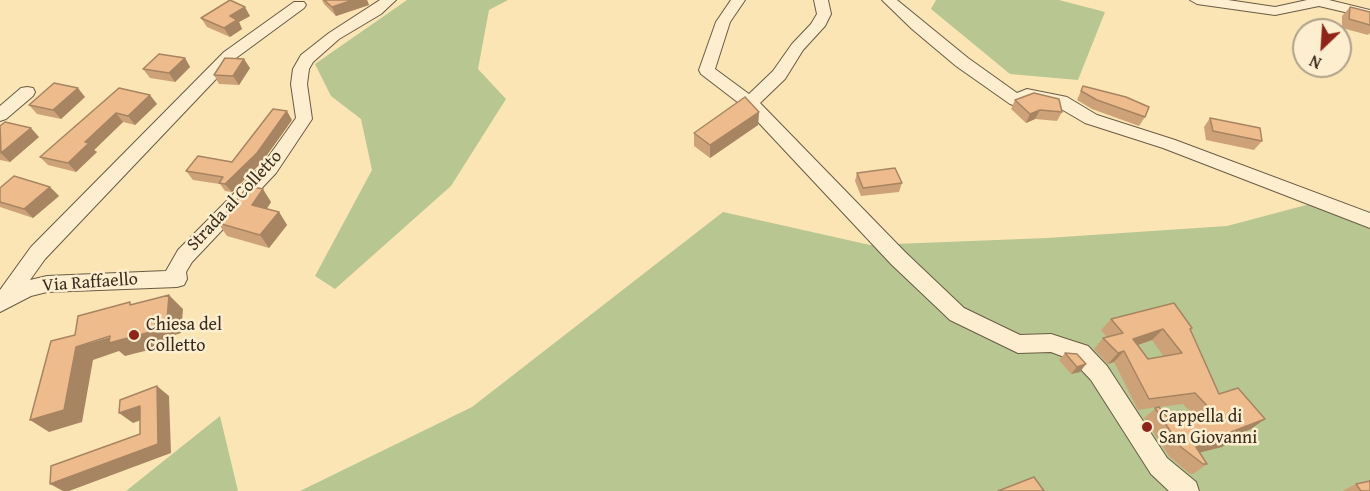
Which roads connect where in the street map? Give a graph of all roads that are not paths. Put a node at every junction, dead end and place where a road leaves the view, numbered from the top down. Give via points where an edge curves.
1 (389, 0) edge
2 (738, 0) edge
3 (821, 0) edge
4 (889, 0) edge
5 (1197, 0) edge
6 (299, 5) dead end
7 (1370, 14) edge
8 (27, 92) dead end
9 (750, 103) junction
10 (0, 115) edge
11 (1370, 220) edge
12 (176, 271) joint
13 (3, 301) edge
14 (1187, 491) edge

1 - 12 street, Strada al Colletto via 307,59 298,84 304,119 270,168 185,256
2 - 9 street via 723,22 707,70
3 - 9 street via 824,14 817,26 779,75
4 - 11 street via 962,62 1016,100 1027,94 1061,101 1091,119 1169,144
5 - 7 street via 1275,11 1319,3
6 - 13 street via 230,55 38,253
8 - 10 street
9 - 14 street via 957,314 1018,344 1051,343 1080,353 1100,373 1159,466
12 - 13 street, Via Raffaello via 177,279 47,284

